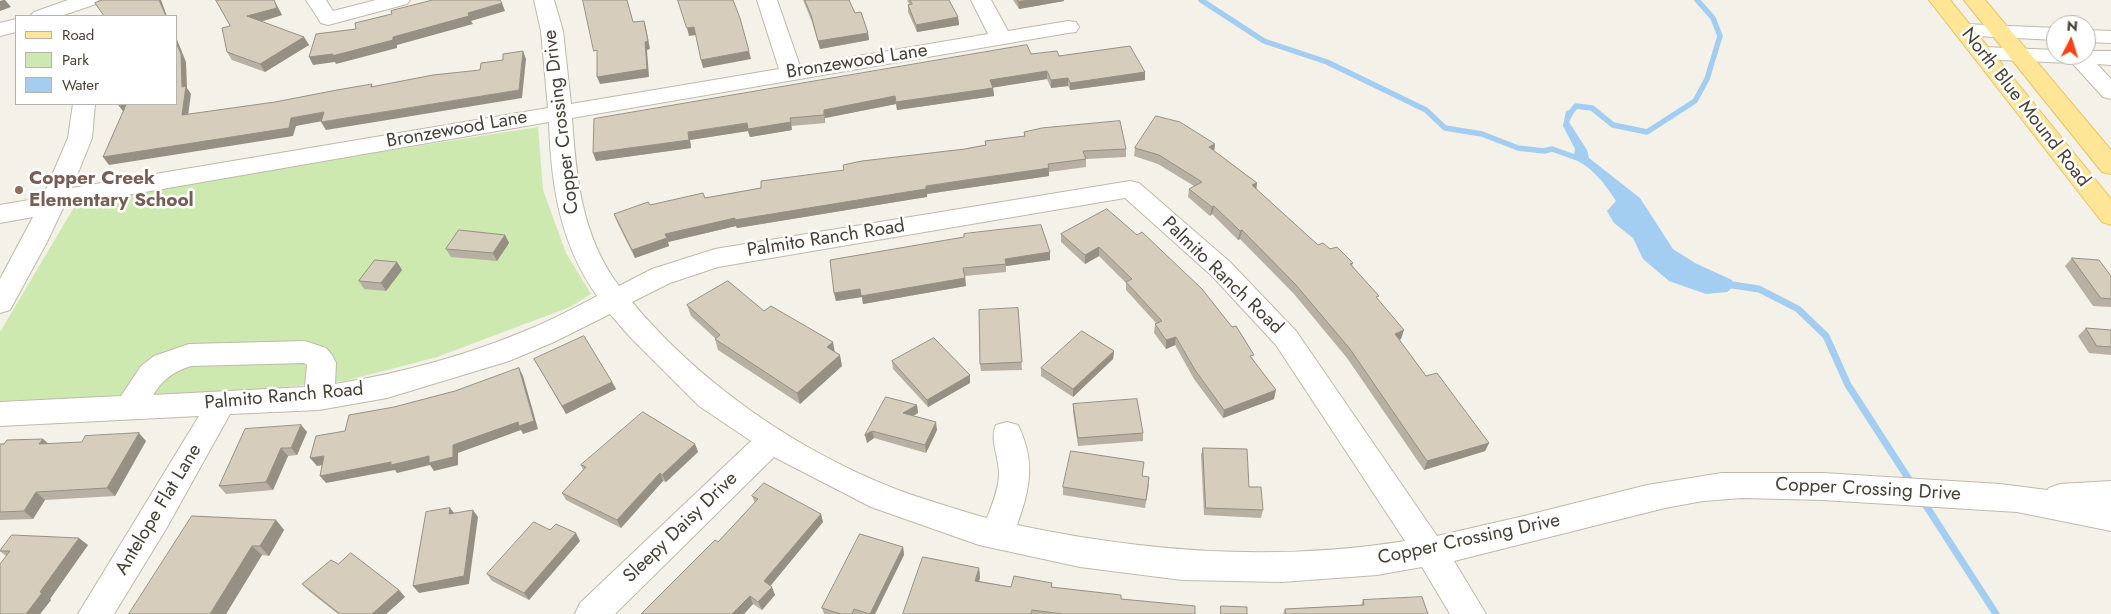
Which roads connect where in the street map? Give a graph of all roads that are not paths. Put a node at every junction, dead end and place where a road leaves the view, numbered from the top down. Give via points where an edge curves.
1 (88, 0) edge
2 (316, 0) edge
3 (400, 0) edge
4 (544, 0) edge
5 (767, 0) edge
6 (981, 0) edge
7 (1939, 0) edge
8 (1974, 0) edge
9 (48, 11) edge
10 (15, 25) edge
11 (1068, 28) dead end
12 (0, 30) edge
13 (1964, 30) junction
14 (2001, 33) junction
15 (2028, 33) junction
16 (2046, 34) edge
17 (2111, 37) edge
18 (1001, 38) junction
19 (2096, 45) edge
20 (1983, 54) junction
21 (2046, 54) edge
22 (2096, 54) edge
23 (2046, 55) edge
24 (2020, 56) junction
25 (2111, 58) edge
26 (2093, 65) edge
27 (791, 73) junction
28 (2111, 92) edge
29 (84, 105) edge
30 (560, 113) junction
31 (2107, 155) edge
32 (0, 199) edge
33 (54, 199) junction
34 (0, 214) edge
35 (2111, 216) edge
36 (614, 301) junction
37 (0, 303) edge
38 (319, 398) junction
39 (221, 404) junction
40 (130, 407) junction
41 (0, 414) edge
42 (1007, 434) dead end
43 (770, 442) junction
44 (2111, 494) edge
45 (2021, 500) junction
46 (2111, 517) edge
47 (997, 535) junction
48 (1430, 552) junction
49 (95, 614) edge
50 (592, 614) edge
51 (1469, 614) edge

1 - 9 street
2 - 3 street via 328,18
4 - 30 street, Copper Crossing Drive via 554,40
5 - 27 street
6 - 18 street
7 - 13 main road, North Blue Mound Road
8 - 14 main road, North Blue Mound Road
10 - 12 street
11 - 18 street, Bronzewood Lane
13 - 14 street
13 - 20 main road, North Blue Mound Road
14 - 15 street
14 - 24 main road, North Blue Mound Road
15 - 16 street
15 - 21 street
17 - 19 street
18 - 27 street, Bronzewood Lane
20 - 24 street
20 - 35 main road, North Blue Mound Road
22 - 25 street
23 - 24 street
24 - 31 main road, North Blue Mound Road
26 - 28 street
27 - 30 street, Bronzewood Lane
29 - 33 street via 80,138
30 - 33 street, Bronzewood Lane
30 - 36 street, Copper Crossing Drive via 570,211 586,256
32 - 33 street via 32,194
33 - 34 street via 35,208
33 - 37 street via 15,280
36 - 38 street, Palmito Ranch Road via 544,335 464,365 387,387
36 - 43 street, Copper Crossing Drive via 662,357 726,412
36 - 48 street, Palmito Ranch Road via 661,276 715,258 1130,189 1221,269 1286,338
38 - 39 street, Palmito Ranch Road
38 - 40 street via 322,363 316,356 305,352 189,355 164,364 151,374
39 - 40 street, Palmito Ranch Road
39 - 49 street, Antelope Flat Lane via 155,519
40 - 41 street, Palmito Ranch Road
42 - 47 street via 1015,460 1015,483
43 - 47 street, Copper Crossing Drive via 851,484
43 - 50 street, Sleepy Daisy Drive
44 - 45 street, Copper Crossing Drive
45 - 46 street, Copper Crossing Drive
45 - 48 street, Copper Crossing Drive via 1789,484 1721,486 1652,497 1490,540
47 - 48 street, Copper Crossing Drive via 1045,547 1140,562 1250,569 1300,567
48 - 51 street, Palmito Ranch Road

